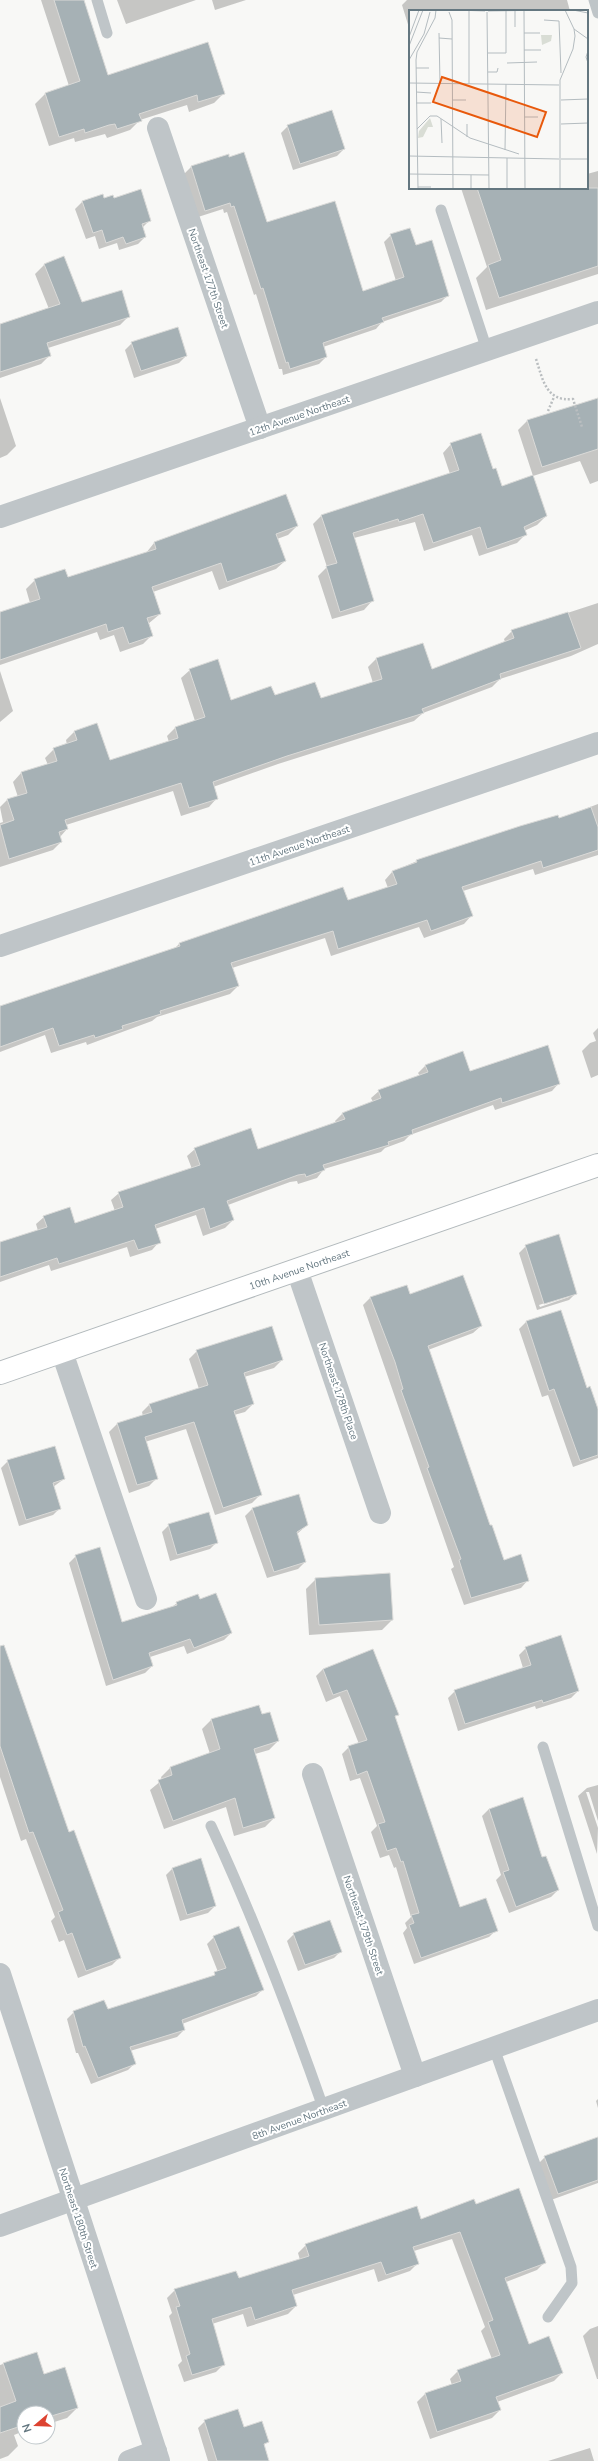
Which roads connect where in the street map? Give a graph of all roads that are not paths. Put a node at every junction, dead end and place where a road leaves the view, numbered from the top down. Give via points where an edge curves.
1 (97, 0) edge
2 (594, 0) edge
3 (598, 13) edge
4 (107, 33) dead end
5 (158, 128) dead end
6 (441, 210) dead end
7 (598, 312) edge
8 (487, 350) junction
9 (260, 428) junction
10 (0, 517) edge
11 (598, 743) edge
12 (0, 946) edge
13 (598, 1165) edge
14 (297, 1270) junction
15 (62, 1352) junction
16 (0, 1373) edge
17 (380, 1513) dead end
18 (146, 1599) dead end
19 (544, 1747) dead end
20 (313, 1774) dead end
21 (211, 1826) dead end
22 (598, 1926) edge
23 (0, 1974) edge
24 (598, 2010) edge
25 (494, 2048) junction
26 (415, 2076) junction
27 (324, 2110) junction
28 (73, 2200) junction
29 (0, 2226) edge
30 (548, 2317) dead end
31 (158, 2456) edge
32 (129, 2461) edge

1 - 4 lane
2 - 3 lane
5 - 9 street, Northeast 177th Street
6 - 8 lane
7 - 8 street, 12th Avenue Northeast
8 - 9 street, 12th Avenue Northeast
9 - 10 street, 12th Avenue Northeast
11 - 12 street, 11th Avenue Northeast
13 - 14 street, 10th Avenue Northeast
14 - 15 street, 10th Avenue Northeast
14 - 17 street, Northeast 178th Place
15 - 16 street, 10th Avenue Northeast
15 - 18 street
19 - 22 lane
20 - 26 street, Northeast 179th Street
21 - 27 lane via 240,1888 293,2022
23 - 28 street, Northeast 180th Street
24 - 25 street, 8th Avenue Northeast
25 - 26 street, 8th Avenue Northeast
25 - 30 lane via 571,2267 572,2283
26 - 27 street, 8th Avenue Northeast
27 - 28 street, 8th Avenue Northeast
28 - 29 street, 8th Avenue Northeast
28 - 31 street, Northeast 180th Street
31 - 32 street

